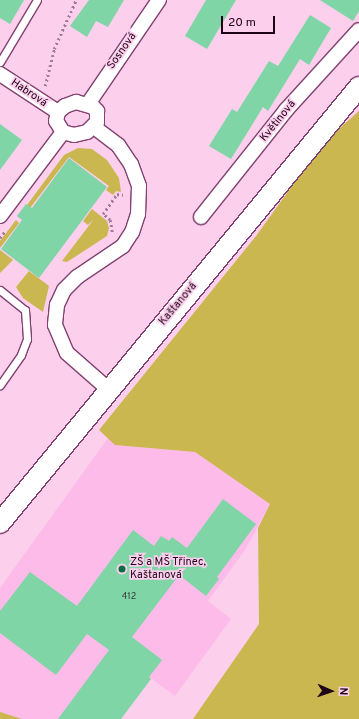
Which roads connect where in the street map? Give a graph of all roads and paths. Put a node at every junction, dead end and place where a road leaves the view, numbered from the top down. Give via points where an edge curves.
1 (37, 0) edge
2 (76, 0) edge
3 (159, 0) edge
4 (359, 30) edge
5 (0, 62) edge
6 (0, 74) edge
7 (359, 87) edge
8 (39, 100) junction
9 (88, 104) junction
10 (58, 112) junction
11 (94, 127) junction
12 (63, 132) junction
13 (125, 192) dead end
14 (0, 216) edge
15 (201, 217) dead end
16 (111, 236) dead end
17 (0, 290) edge
18 (0, 385) edge
19 (108, 389) junction
20 (0, 523) edge

1 - 5 lane
2 - 8 path via 64,22 44,91
3 - 9 street, Sosnová
4 - 15 street, Květinová via 286,110
6 - 8 street, Habrová
7 - 19 street, Kaštanová
8 - 10 street, Habrová
9 - 10 street via 69,104
9 - 11 street via 97,112
10 - 12 street via 56,121
11 - 12 street via 80,134
11 - 19 street via 118,145 131,164 139,186 138,214 132,232 119,250 77,277 64,290 57,305 55,325 67,353
12 - 14 street
13 - 16 path via 121,196 116,194 103,214 111,223
17 - 18 lane via 26,310 28,339 21,355
19 - 20 street, Kaštanová

